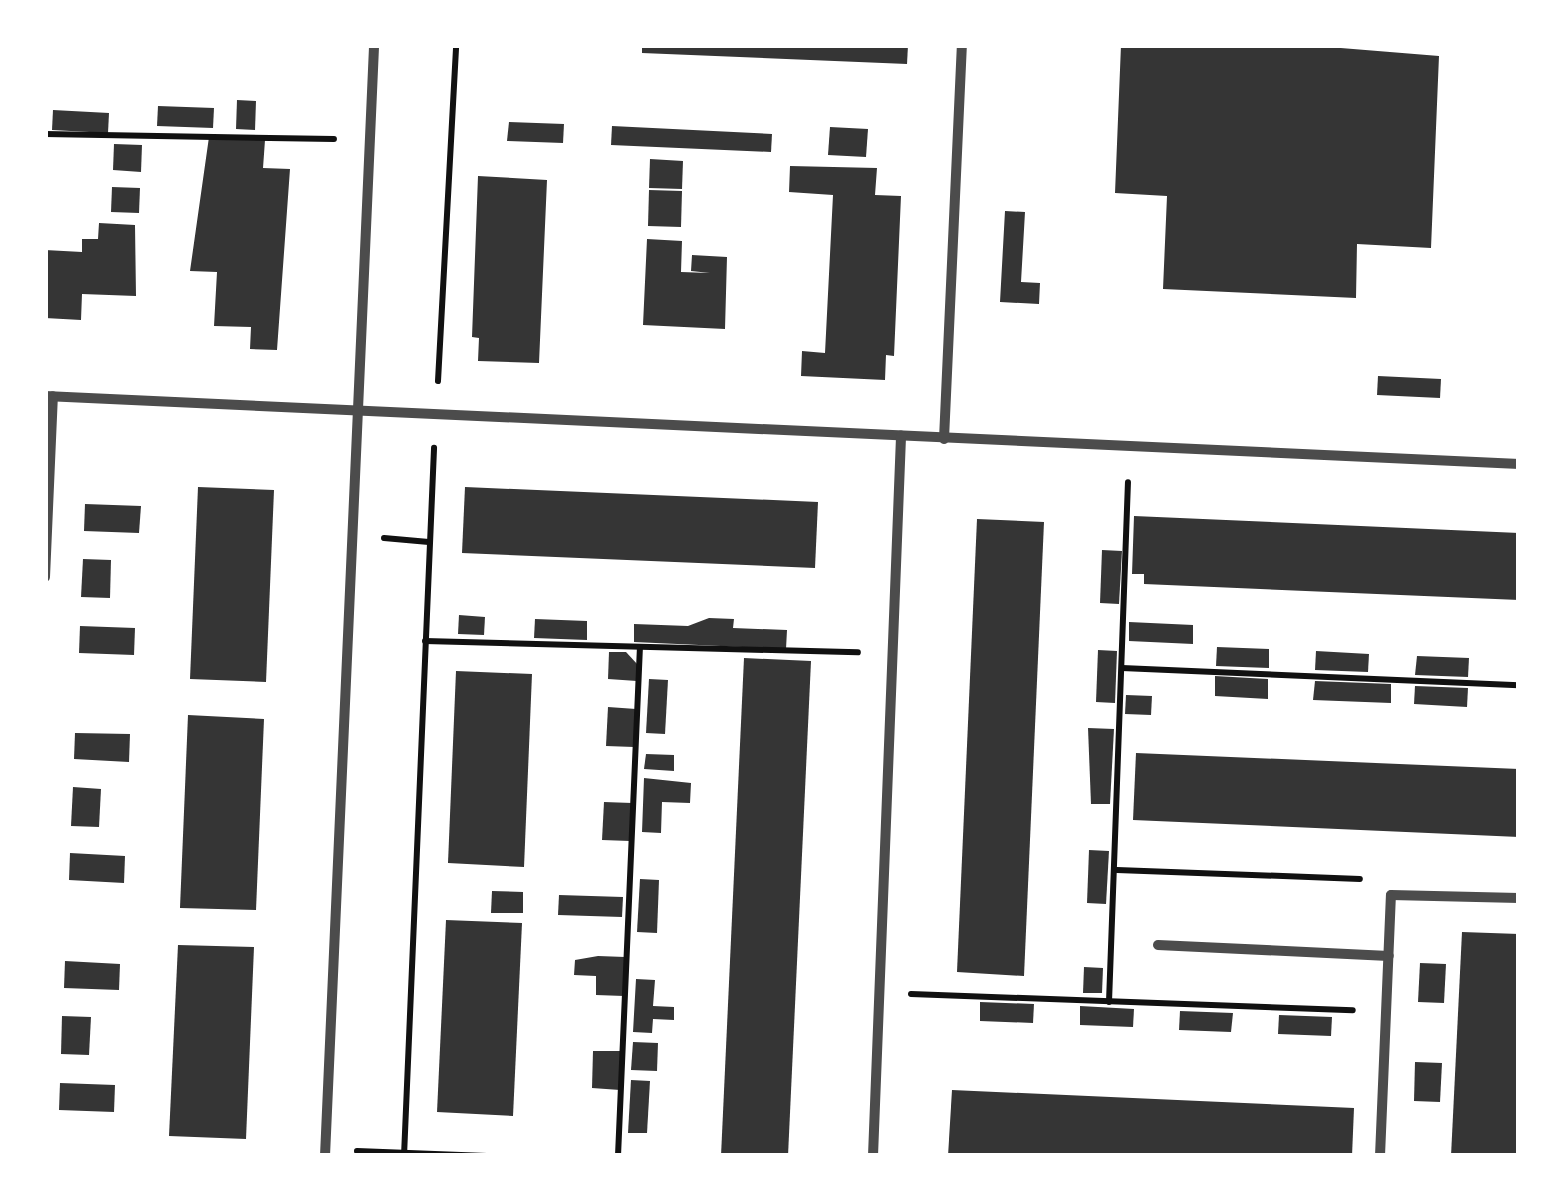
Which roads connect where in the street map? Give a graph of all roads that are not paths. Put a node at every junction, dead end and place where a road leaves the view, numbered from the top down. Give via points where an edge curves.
1 (374, 45) edge
2 (962, 45) edge
3 (49, 396) edge
4 (358, 409) junction
5 (902, 436) junction
6 (944, 439) junction
7 (1519, 464) edge
8 (45, 578) edge
9 (1519, 898) edge
10 (1158, 946) dead end
11 (1389, 956) junction
12 (326, 1153) edge
13 (873, 1156) edge
14 (1380, 1156) edge

1 - 4 street
2 - 6 street
3 - 4 street
3 - 8 street
4 - 5 street
4 - 12 street
5 - 6 street
5 - 13 street
6 - 7 street
9 - 11 street via 1390,895
10 - 11 street
11 - 14 street

